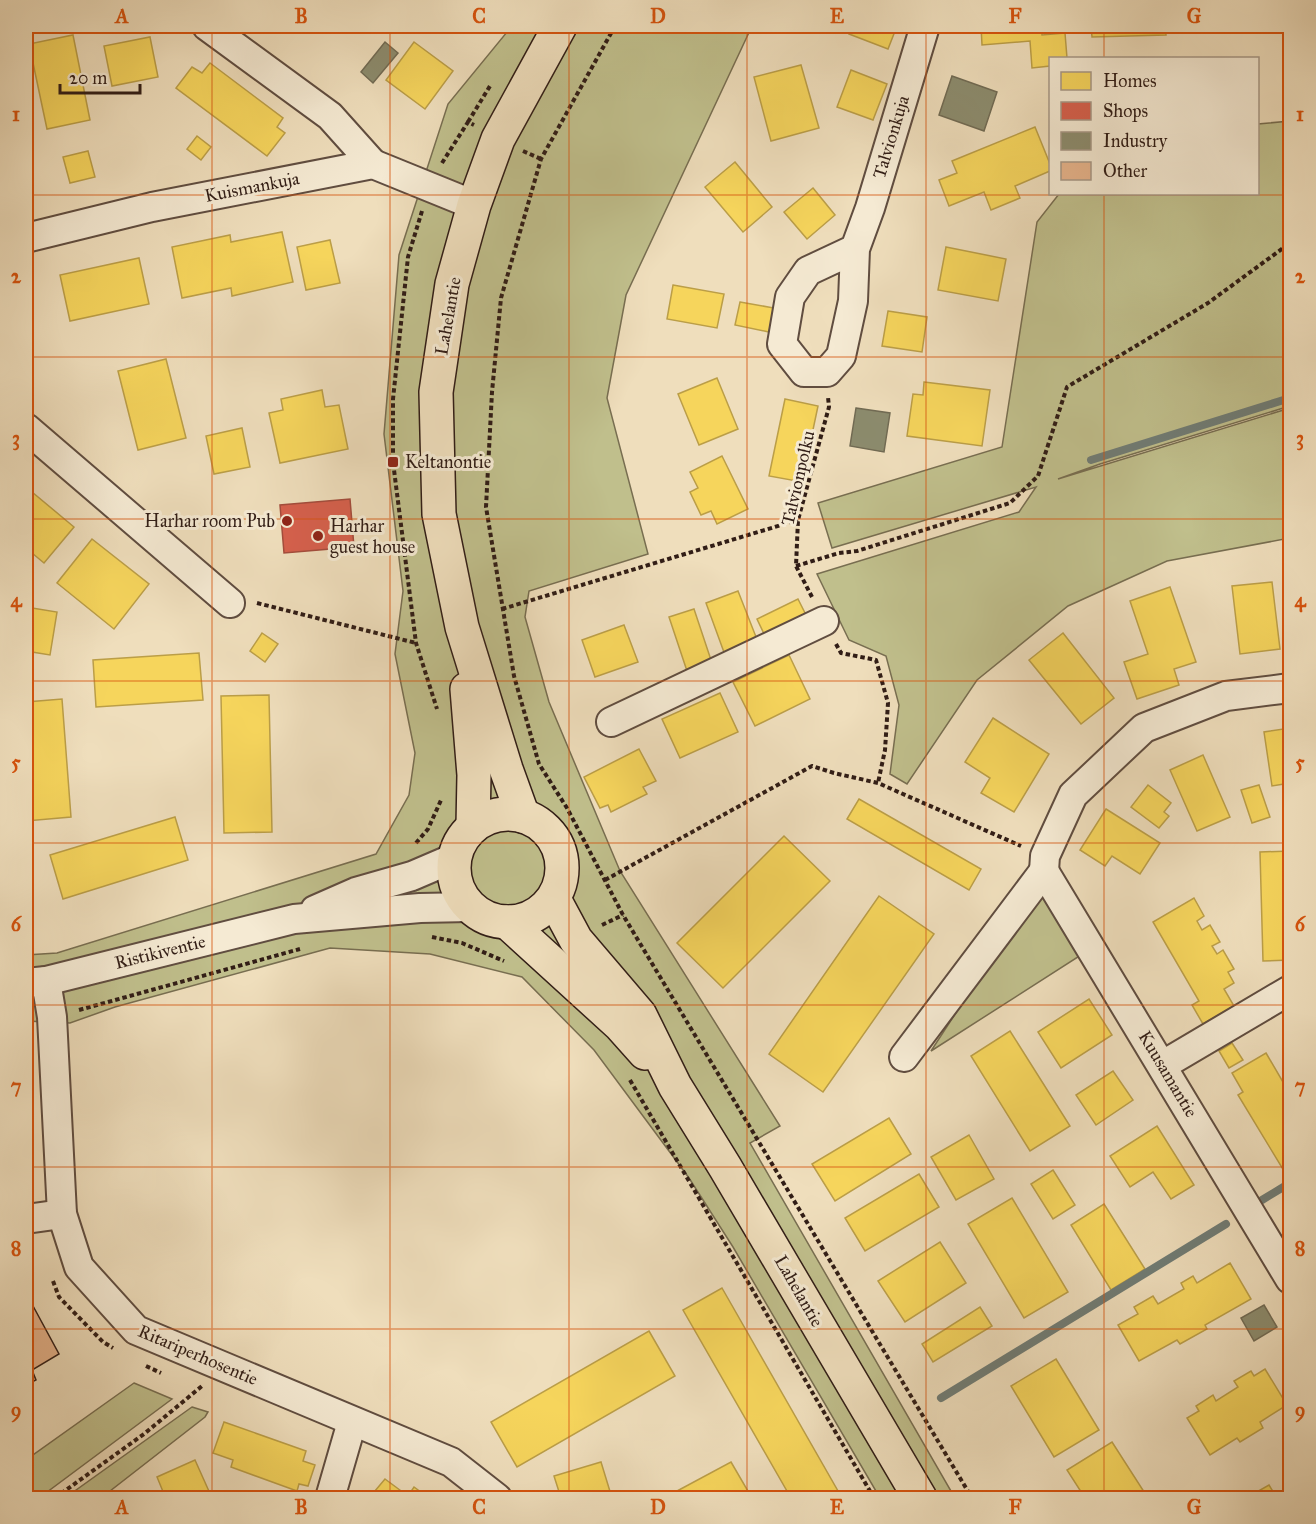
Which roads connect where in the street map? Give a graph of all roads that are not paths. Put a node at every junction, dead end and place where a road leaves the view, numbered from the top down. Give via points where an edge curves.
1 (207, 26) edge
2 (560, 26) edge
3 (925, 26) edge
4 (374, 164) junction
5 (474, 205) junction
6 (26, 238) edge
7 (855, 249) junction
8 (26, 428) edge
9 (230, 603) road end
10 (824, 621) road end
11 (462, 627) junction
12 (1290, 688) edge
13 (611, 722) dead end
14 (523, 816) junction
15 (473, 826) junction
16 (454, 858) junction
17 (1045, 864) junction
18 (554, 898) junction
19 (470, 907) junction
20 (294, 919) junction
21 (507, 922) junction
22 (36, 982) edge
23 (1290, 990) edge
24 (904, 1057) dead end
25 (1162, 1065) junction
26 (675, 1086) junction
27 (62, 1214) junction
28 (26, 1219) edge
29 (1286, 1262) edge
30 (352, 1422) junction
31 (330, 1498) edge
32 (497, 1498) edge
33 (920, 1498) edge

1 - 4 street via 330,116
2 - 5 main road, Lahelantie via 498,139
3 - 7 street, Talvionkuja
4 - 5 street
4 - 6 street, Kuismankuja via 152,207
5 - 11 main road, Lahelantie via 452,284 436,392 439,514
7 - 7 street, Talvionkuja via 808,271 790,297 782,344 804,372 827,372 841,356 854,301
8 - 9 street
10 - 13 street
11 - 14 main road, Lahelantie
11 - 15 main road, Lahelantie via 474,775
12 - 17 street via 1226,696 1144,728 1073,795
14 - 15 main road via 496,815
14 - 18 main road via 545,828 560,849 561,883
15 - 16 main road via 461,840
16 - 19 main road via 456,884
16 - 20 street, Ristikiventie via 412,876 356,892
17 - 24 street
17 - 25 street, Kuusamantie
18 - 21 main road via 533,917
18 - 26 main road, Lahelantie via 576,940 640,1015
19 - 20 street, Ristikiventie
19 - 21 main road via 487,918
20 - 22 street, Ristikiventie
21 - 26 main road, Lahelantie via 620,1025
22 - 27 street, Ritariperhosentie via 52,1017
23 - 25 street
25 - 29 street, Kuusamantie
26 - 33 main road, Lahelantie
27 - 28 street
27 - 30 street, Ritariperhosentie via 80,1268 136,1330
30 - 31 street
30 - 32 street, Ritariperhosentie via 451,1462

